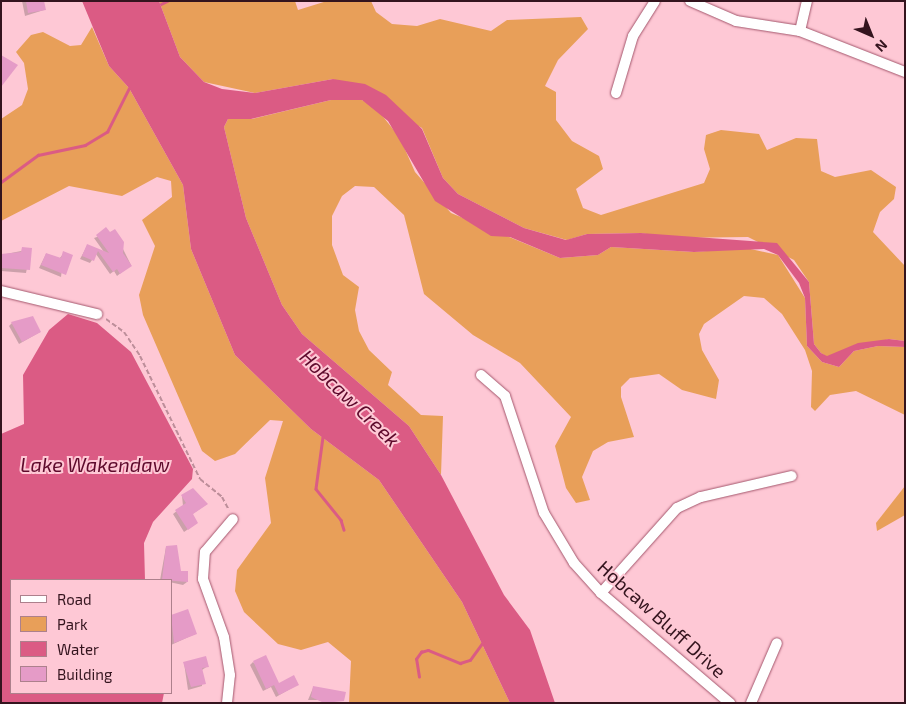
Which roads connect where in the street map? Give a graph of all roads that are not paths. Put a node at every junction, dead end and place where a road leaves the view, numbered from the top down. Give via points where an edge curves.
1 (655, 1) edge
2 (690, 1) edge
3 (807, 1) edge
4 (800, 31) junction
5 (905, 72) edge
6 (616, 93) dead end
7 (1, 291) edge
8 (97, 314) road end
9 (481, 375) dead end
10 (792, 476) dead end
11 (233, 519) road end
12 (601, 593) junction
13 (777, 643) dead end
14 (227, 703) edge
15 (730, 703) edge
16 (751, 703) edge

1 - 6 street via 633,36
2 - 4 street via 736,21
3 - 4 street
4 - 5 street
7 - 8 street
9 - 12 street, Hobcaw Bluff Drive via 505,396 513,412 520,448 544,513 574,563
10 - 12 street via 701,498 677,508
11 - 14 street via 205,552 203,579 224,636 230,675
12 - 15 street, Hobcaw Bluff Drive
13 - 16 street

